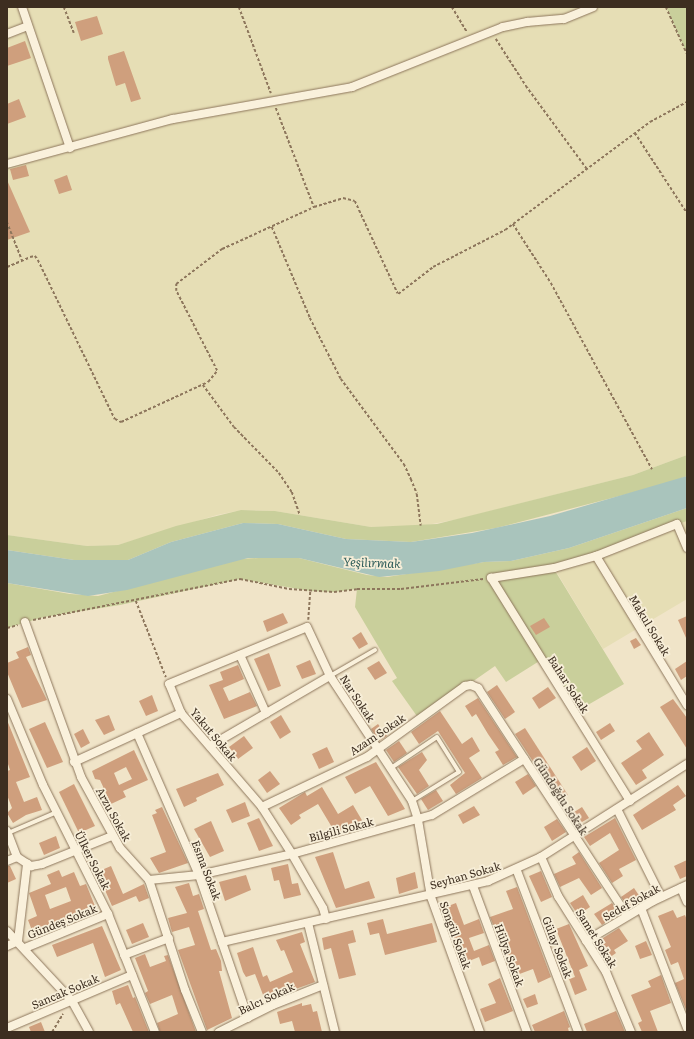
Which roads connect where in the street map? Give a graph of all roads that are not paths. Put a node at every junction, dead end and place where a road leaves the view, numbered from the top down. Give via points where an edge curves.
1 (22, 7) edge
2 (593, 7) edge
3 (28, 26) junction
4 (7, 34) edge
5 (70, 148) junction
6 (7, 164) edge
7 (687, 548) edge
8 (596, 556) junction
9 (25, 622) road end
10 (375, 650) dead end
11 (240, 655) junction
12 (330, 676) junction
13 (478, 688) joint
14 (7, 699) edge
15 (687, 705) edge
16 (181, 713) junction
17 (266, 713) junction
18 (137, 733) junction
19 (210, 746) junction
20 (378, 749) junction
21 (524, 759) junction
22 (74, 762) junction
23 (686, 766) edge
24 (391, 768) junction
25 (412, 801) junction
26 (630, 801) junction
27 (262, 807) junction
28 (617, 809) junction
29 (57, 812) junction
30 (418, 820) junction
31 (7, 832) edge
32 (112, 836) junction
33 (574, 836) junction
34 (76, 850) junction
35 (292, 854) junction
36 (18, 857) junction
37 (541, 857) junction
38 (7, 861) edge
39 (26, 864) junction
40 (517, 871) junction
41 (199, 875) junction
42 (149, 880) junction
43 (473, 886) junction
44 (684, 887) edge
45 (431, 896) junction
46 (661, 897) junction
47 (687, 902) edge
48 (641, 908) junction
49 (108, 914) junction
50 (627, 916) junction
51 (326, 919) junction
52 (308, 923) junction
53 (7, 931) edge
54 (169, 938) junction
55 (586, 940) junction
56 (18, 941) junction
57 (222, 942) junction
58 (7, 946) edge
59 (25, 948) junction
60 (124, 955) junction
61 (132, 975) junction
62 (323, 985) junction
63 (72, 1001) junction
64 (248, 1018) junction
65 (7, 1028) edge
66 (687, 1028) edge
67 (89, 1032) edge
68 (154, 1032) edge
69 (202, 1032) edge
70 (218, 1032) edge
71 (335, 1032) edge
72 (480, 1032) edge
73 (527, 1032) edge
74 (578, 1032) edge
75 (631, 1032) edge

1 - 3 street
2 - 5 street via 564,19 516,23 491,31 369,81 274,102 180,118
3 - 4 street
3 - 5 street
5 - 6 street
7 - 8 street via 677,524
8 - 15 street, Makul Sokak
8 - 26 street, Bahar Sokak via 533,573 491,578
9 - 22 street, Arzu Sokak
10 - 12 lane
11 - 12 street, Nar Sokak via 307,627
11 - 16 street, Yakut Sokak via 169,684
11 - 17 street
12 - 17 street
12 - 20 street, Nar Sokak
13 - 20 street, Azam Sokak via 464,686
13 - 21 street, Gündoğdu Sokak
14 - 29 street, Ülker Sokak
16 - 18 street
16 - 19 street, Yakut Sokak
17 - 19 street
18 - 22 street
18 - 41 street, Esma Sokak
19 - 27 street, Yakut Sokak
20 - 24 street, Nar Sokak
20 - 27 street, Azam Sokak via 367,757
21 - 30 street, Bilgili Sokak via 432,815
21 - 33 street, Gündoğdu Sokak
22 - 32 street, Arzu Sokak
23 - 26 street, Seyhan Sokak
24 - 25 street, Nar Sokak
24 - 25 lane via 437,737 459,772
25 - 30 street, Nar Sokak
26 - 28 street, Seyhan Sokak
27 - 35 street, Yakut Sokak
28 - 33 street, Seyhan Sokak
28 - 46 street
29 - 31 lane
29 - 34 street, Ülker Sokak
30 - 35 street, Bilgili Sokak
30 - 45 street, Songül Sokak
31 - 36 street
32 - 34 street
32 - 42 street, Arzu Sokak
33 - 37 street, Seyhan Sokak
33 - 50 street, Gündoğdu Sokak
34 - 39 street via 42,864
34 - 49 street, Ülker Sokak
35 - 41 street, Bilgili Sokak
35 - 51 street, Yakut Sokak via 323,908
36 - 38 street
36 - 39 street
37 - 40 street, Seyhan Sokak
37 - 55 street, Samet Sokak via 558,896
39 - 56 street
40 - 43 street, Seyhan Sokak
40 - 74 street, Gülay Sokak
41 - 42 street, Bilgili Sokak
41 - 57 street, Esma Sokak
42 - 54 street, Arzu Sokak
43 - 45 street, Seyhan Sokak
43 - 73 street, Hülya Sokak
44 - 46 street, Sedef Sokak
44 - 47 street
45 - 51 street, Seyhan Sokak
45 - 72 street, Songül Sokak
46 - 48 street, Sedef Sokak
48 - 50 street, Sedef Sokak
48 - 66 street
49 - 59 street, Gündeş Sokak
49 - 60 street, Ülker Sokak
50 - 55 street, Sedef Sokak
51 - 52 street, Seyhan Sokak
52 - 57 street, Seyhan Sokak
52 - 62 street
53 - 56 street
54 - 60 street
54 - 69 street, Arzu Sokak via 185,990
55 - 75 street, Samet Sokak via 612,984
56 - 58 street, Gündeş Sokak
56 - 59 street
57 - 64 street, Esma Sokak
59 - 63 street
60 - 61 street, Ülker Sokak
61 - 63 street, Sancak Sokak
61 - 68 street, Ülker Sokak
62 - 64 street, Balcı Sokak
62 - 71 street
63 - 65 street, Sancak Sokak
63 - 67 street
64 - 70 street, Balcı Sokak

